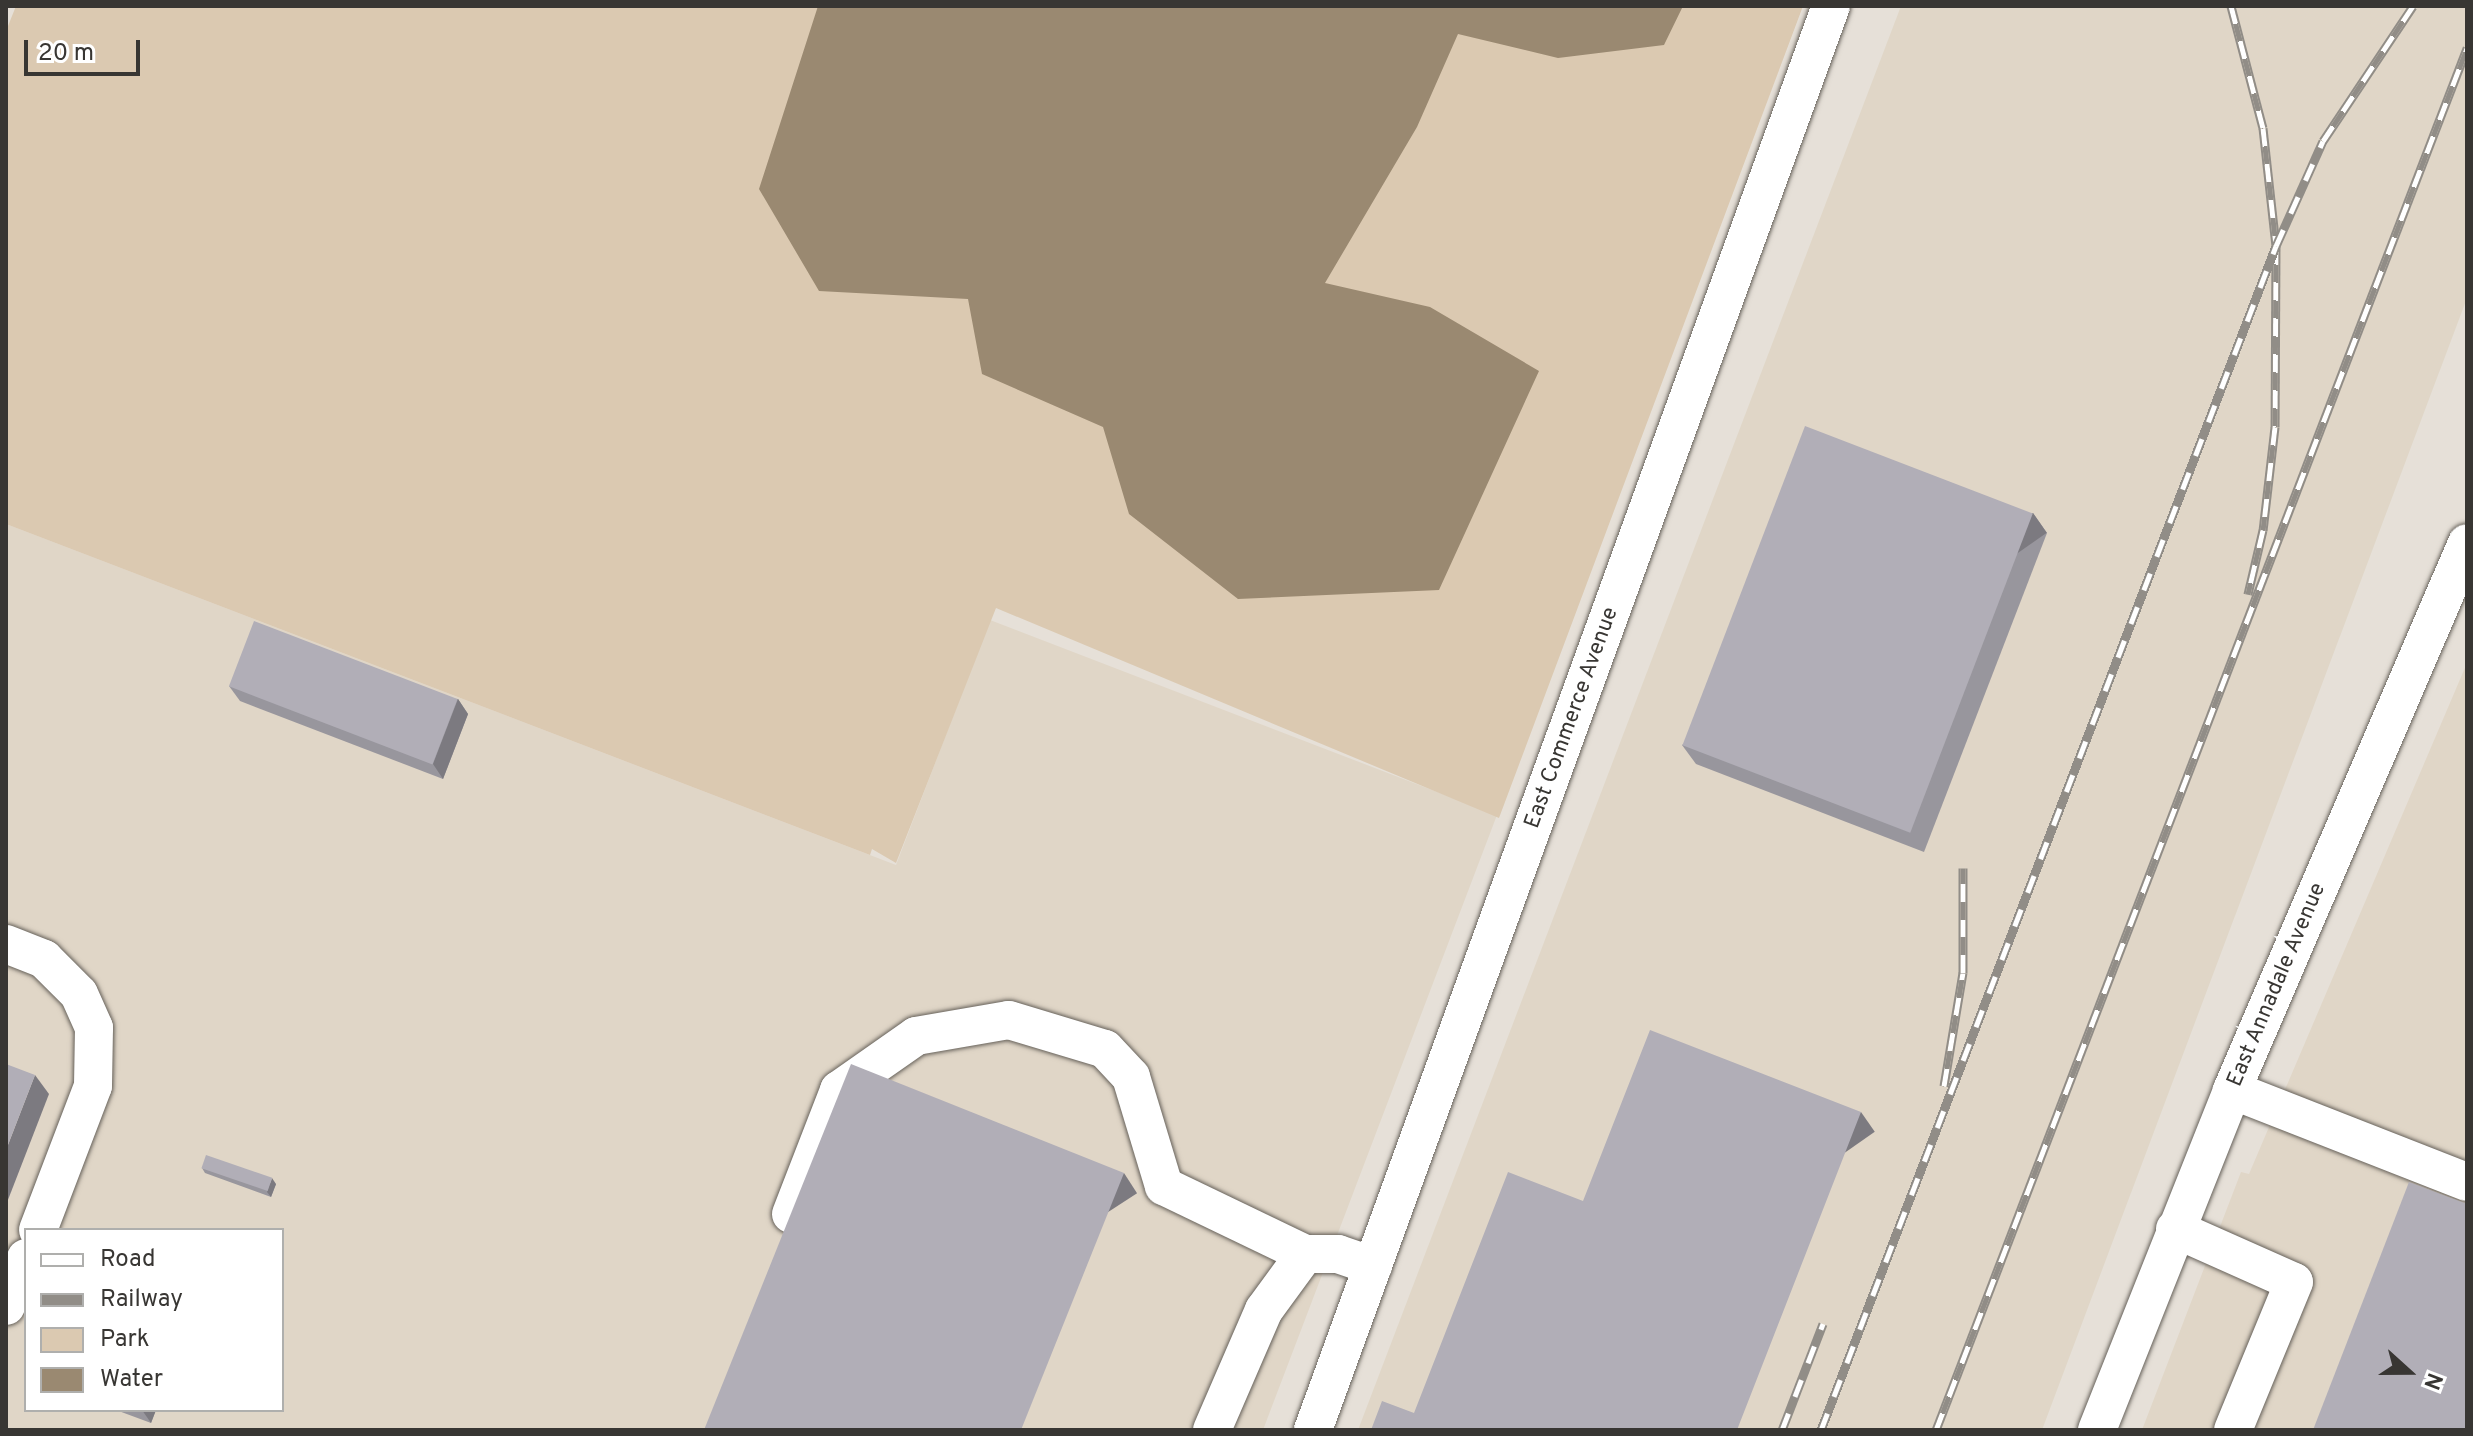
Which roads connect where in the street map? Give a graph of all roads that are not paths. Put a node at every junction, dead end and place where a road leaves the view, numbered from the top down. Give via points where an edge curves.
1 (1831, 6) edge
2 (2467, 543) edge
3 (6, 944) edge
4 (2232, 1090) junction
5 (2467, 1182) edge
6 (39, 1228) edge
7 (2175, 1229) junction
8 (778, 1248) edge
9 (1305, 1254) junction
10 (24, 1263) edge
11 (1373, 1266) junction
12 (6, 1306) edge
13 (1212, 1430) edge
14 (1313, 1430) edge
15 (2097, 1430) edge
16 (2233, 1430) edge

1 - 11 street, East Commerce Avenue
2 - 4 street, East Annadale Avenue
3 - 6 street via 44,959 79,994 94,1028 93,1086
4 - 5 street
4 - 7 street, East Annadale Avenue
7 - 15 street, East Annadale Avenue
7 - 16 street via 2294,1282
8 - 9 street via 839,1090 916,1036 1009,1020 1105,1049 1131,1077 1164,1186
9 - 11 street via 1338,1254
9 - 13 street via 1264,1310
10 - 12 street
11 - 14 street, East Commerce Avenue

